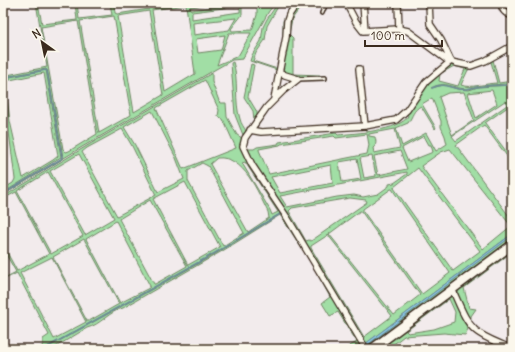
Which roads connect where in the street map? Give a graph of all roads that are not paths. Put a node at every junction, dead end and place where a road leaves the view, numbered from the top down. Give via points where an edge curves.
1 (297, 3) edge
2 (326, 3) edge
3 (346, 3) edge
4 (363, 3) edge
5 (398, 3) edge
6 (429, 3) edge
7 (502, 3) edge
8 (322, 13) dead end
9 (512, 16) edge
10 (399, 29) junction
11 (365, 31) junction
12 (512, 46) edge
13 (451, 62) junction
14 (359, 69) dead end
15 (279, 72) junction
16 (326, 78) dead end
17 (298, 79) junction
18 (274, 100) junction
19 (365, 126) junction
20 (250, 130) junction
21 (512, 245) edge
22 (452, 289) junction
23 (366, 349) edge
24 (372, 349) edge
25 (512, 349) edge

1 - 15 street via 288,15
2 - 8 lane
3 - 11 street via 360,28
4 - 11 street
5 - 10 street
6 - 13 street via 430,24
7 - 9 street via 504,11
10 - 11 street
10 - 13 street via 408,31
12 - 13 street via 471,66
13 - 19 street via 426,82 400,118
14 - 19 street
15 - 17 street
15 - 18 street
16 - 17 lane
17 - 18 street
18 - 20 street
19 - 20 street via 261,132
20 - 23 street via 243,143 248,158
21 - 22 main road
22 - 24 main road
22 - 25 street via 475,330

